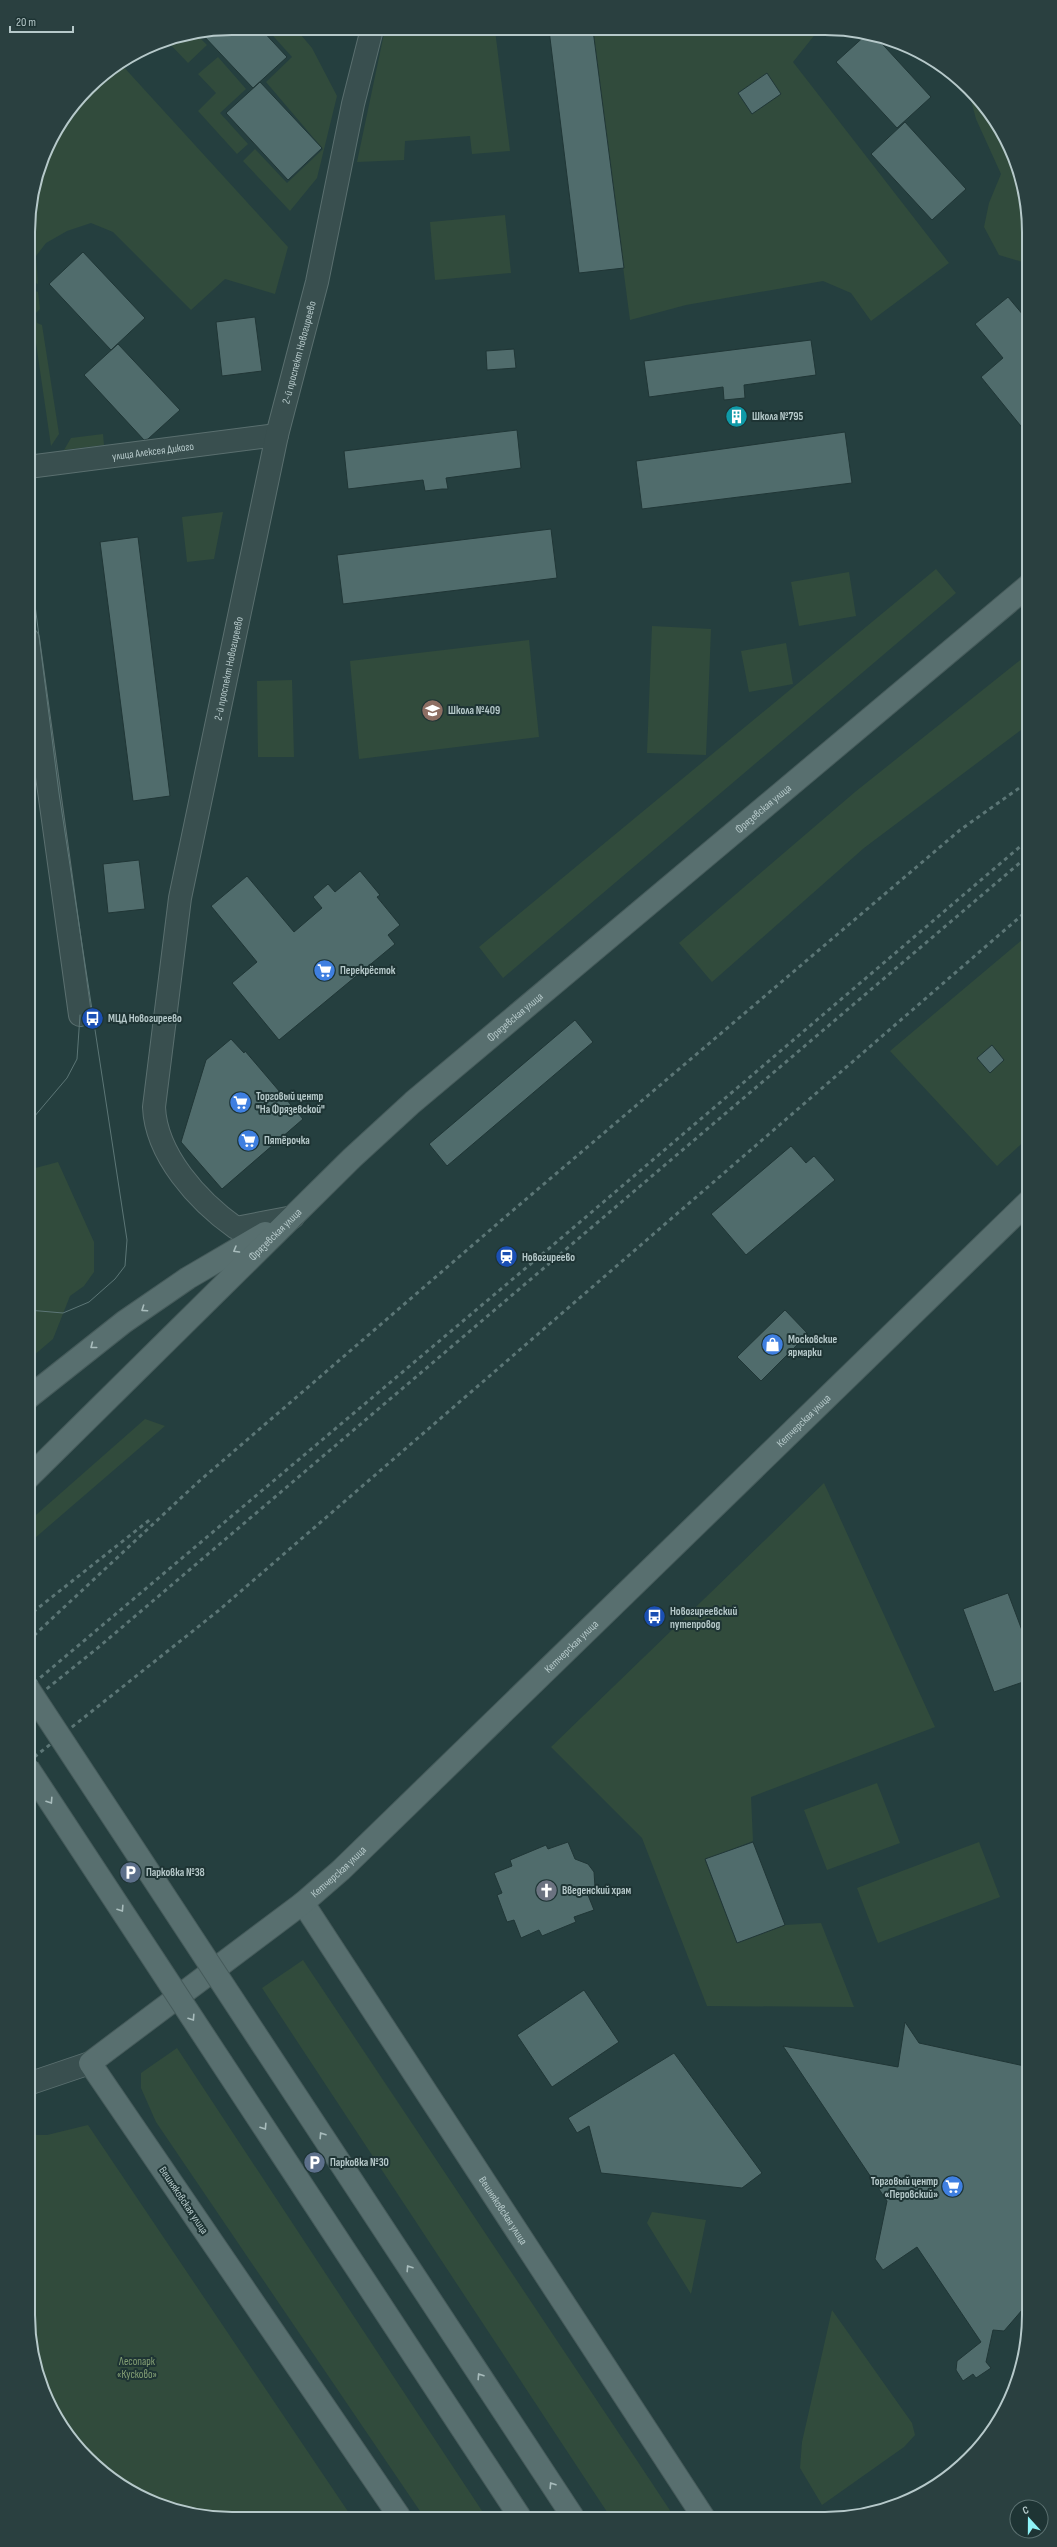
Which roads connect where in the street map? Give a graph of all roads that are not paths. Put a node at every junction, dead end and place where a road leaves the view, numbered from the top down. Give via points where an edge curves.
1 (370, 35) edge
2 (277, 435) junction
3 (35, 466) edge
4 (1022, 591) edge
5 (35, 690) edge
6 (80, 1015) dead end
7 (1022, 1208) edge
8 (293, 1217) junction
9 (35, 1392) edge
10 (35, 1471) edge
11 (35, 1699) edge
12 (35, 1779) edge
13 (303, 1903) junction
14 (90, 2063) junction
15 (35, 2082) edge
16 (396, 2512) edge
17 (517, 2512) edge
18 (569, 2512) edge
19 (700, 2512) edge

1 - 2 street, 2-й проспект Новогиреево via 353,104 317,282
2 - 3 street, улица Алексея Дикого
2 - 8 street, 2-й проспект Новогиреево via 180,898 154,1107 156,1130 166,1153 215,1213 236,1228
4 - 8 main road, Фрязевская улица via 413,1102
5 - 6 street
7 - 13 main road, Кетчерская улица via 550,1669 341,1870
8 -> 9 main road via 188,1278 124,1322
8 - 10 main road, Фрязевская улица
18 -> 11 main road, bridge
12 -> 17 main road, bridge
13 - 14 main road, Кетчерская улица
13 - 19 main road, Вешняковская улица
14 - 15 street
14 - 16 main road, Вешняковская улица

